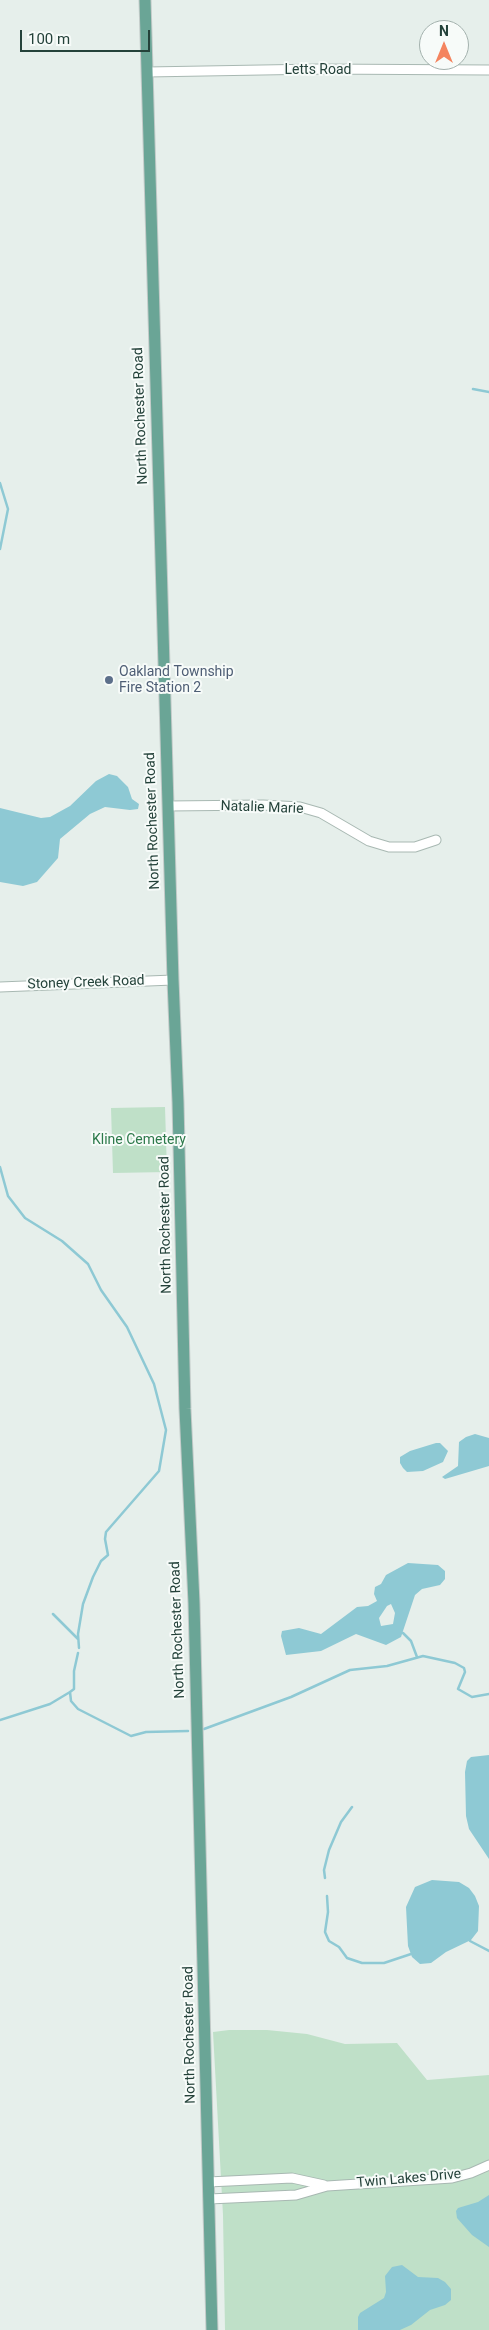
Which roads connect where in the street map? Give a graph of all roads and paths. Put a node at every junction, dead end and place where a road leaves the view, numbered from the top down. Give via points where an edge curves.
1 (145, 0) edge
2 (489, 70) edge
3 (147, 72) junction
4 (168, 806) junction
5 (436, 840) dead end
6 (173, 980) junction
7 (0, 987) edge
8 (489, 2165) edge
9 (208, 2182) junction
10 (327, 2186) junction
11 (209, 2199) junction
12 (212, 2330) edge

1 - 3 main road, North Rochester Road
2 - 3 street, Letts Road
3 - 4 main road, North Rochester Road
4 - 5 street, Natalie Marie via 300,807 320,812 369,841 389,847 415,846
4 - 6 main road, North Rochester Road
6 - 7 street, Stoney Creek Road
6 - 9 main road, North Rochester Road via 185,1419 194,1603
8 - 10 street, Twin Lakes Drive via 452,2178
9 - 10 street, Twin Lakes Drive via 292,2178
9 - 11 main road, North Rochester Road
10 - 11 street, Twin Lakes Drive via 296,2195
11 - 12 main road, North Rochester Road

